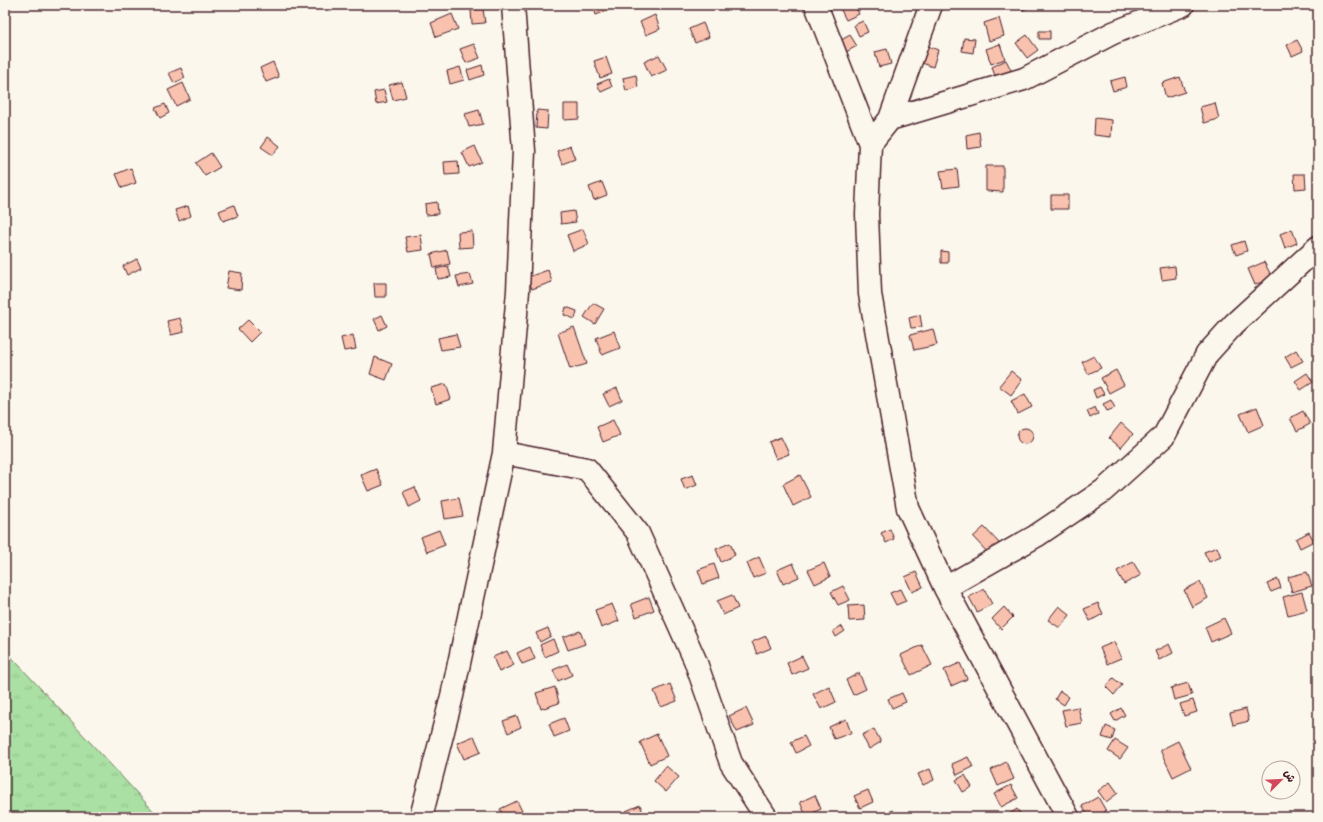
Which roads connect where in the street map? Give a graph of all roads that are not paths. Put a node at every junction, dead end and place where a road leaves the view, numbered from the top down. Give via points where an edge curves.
1 (513, 5) edge
2 (816, 5) edge
3 (931, 5) edge
4 (1183, 5) edge
5 (890, 119) junction
6 (870, 144) junction
7 (1318, 247) edge
8 (504, 453) junction
9 (945, 588) junction
10 (421, 817) edge
11 (766, 817) edge
12 (1068, 817) edge

1 - 8 street via 524,152 518,291
2 - 6 street
3 - 5 street
4 - 5 street via 1113,33 1024,79
5 - 6 street
6 - 9 street via 867,214 870,294 908,508
7 - 9 street via 1234,324 1207,354 1159,441 1103,491 1036,536
8 - 10 street via 452,696
8 - 11 street via 587,470 638,532 695,660 731,763
9 - 12 street

